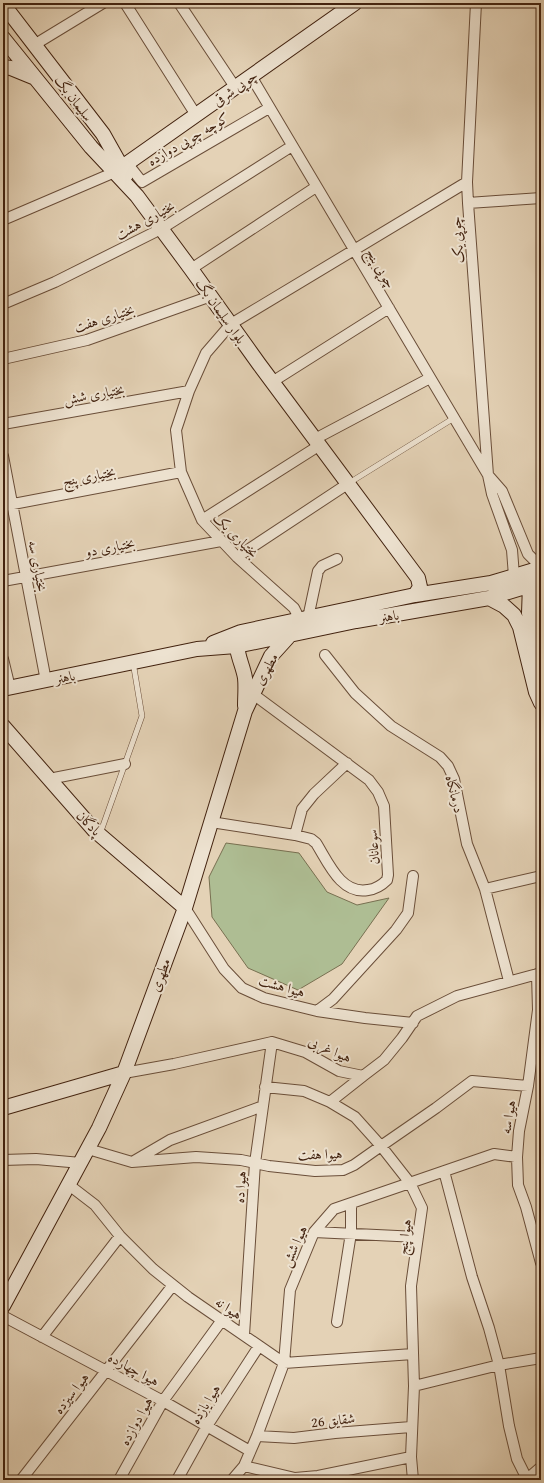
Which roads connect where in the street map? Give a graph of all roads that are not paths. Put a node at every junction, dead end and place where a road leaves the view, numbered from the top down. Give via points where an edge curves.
1 (103, 3) edge
2 (125, 3) edge
3 (179, 3) edge
4 (355, 3) edge
5 (476, 3) edge
6 (3, 4) edge
7 (3, 38) edge
8 (34, 45) junction
9 (3, 67) edge
10 (251, 76) junction
11 (36, 78) junction
12 (235, 87) junction
13 (269, 108) junction
14 (196, 115) junction
15 (292, 146) junction
16 (121, 168) junction
17 (467, 182) junction
18 (316, 187) junction
19 (541, 198) edge
20 (468, 203) junction
21 (3, 220) edge
22 (160, 229) junction
23 (354, 250) junction
24 (191, 269) junction
25 (211, 296) junction
26 (3, 304) edge
27 (389, 308) junction
28 (230, 324) junction
29 (3, 359) edge
30 (430, 378) junction
31 (272, 382) junction
32 (189, 391) junction
33 (454, 418) junction
34 (3, 424) edge
35 (318, 442) junction
36 (3, 456) edge
37 (181, 472) junction
38 (488, 475) junction
39 (349, 483) junction
40 (8, 506) edge
41 (202, 520) junction
42 (221, 541) junction
43 (237, 557) junction
44 (337, 559) dead end
45 (541, 567) edge
46 (514, 576) junction
47 (26, 577) junction
48 (3, 581) edge
49 (535, 583) edge
50 (414, 595) junction
51 (489, 598) junction
52 (304, 619) junction
53 (241, 632) junction
54 (290, 635) junction
55 (236, 646) junction
56 (197, 649) junction
57 (325, 655) dead end
58 (3, 659) edge
59 (133, 662) junction
60 (541, 671) edge
61 (46, 680) junction
62 (6, 689) edge
63 (253, 694) junction
64 (541, 703) edge
65 (244, 711) junction
66 (3, 726) edge
67 (346, 763) junction
68 (125, 764) junction
69 (49, 779) junction
70 (211, 822) junction
71 (100, 835) junction
72 (295, 835) junction
73 (413, 876) dead end
74 (541, 876) edge
75 (485, 889) junction
76 (185, 908) junction
77 (539, 974) edge
78 (509, 982) junction
79 (317, 1011) junction
80 (413, 1023) junction
81 (272, 1042) junction
82 (124, 1073) junction
83 (363, 1076) junction
84 (528, 1086) junction
85 (265, 1087) junction
86 (330, 1102) junction
87 (263, 1106) junction
88 (3, 1108) edge
89 (381, 1146) junction
90 (88, 1149) junction
91 (517, 1158) junction
92 (3, 1160) edge
93 (132, 1162) junction
94 (80, 1163) junction
95 (255, 1163) junction
96 (444, 1171) junction
97 (410, 1183) junction
98 (69, 1185) junction
99 (351, 1204) junction
100 (314, 1232) junction
101 (351, 1233) junction
102 (120, 1236) junction
103 (418, 1237) junction
104 (541, 1263) edge
105 (173, 1285) junction
106 (3, 1306) edge
107 (3, 1316) edge
108 (222, 1320) junction
109 (337, 1322) dead end
110 (244, 1335) junction
111 (42, 1337) junction
112 (259, 1346) junction
113 (413, 1354) junction
114 (541, 1358) edge
115 (284, 1362) junction
116 (499, 1365) junction
117 (106, 1370) junction
118 (414, 1386) junction
119 (163, 1400) junction
120 (207, 1426) junction
121 (411, 1427) junction
122 (257, 1436) junction
123 (250, 1451) junction
124 (411, 1457) junction
125 (244, 1466) junction
126 (541, 1467) edge
127 (21, 1480) edge
128 (118, 1480) edge
129 (177, 1480) edge
130 (232, 1480) edge
131 (413, 1480) edge
132 (525, 1480) edge

1 - 8 street
2 - 14 street
3 - 12 street
4 - 10 main road, چوپی شرقی
5 - 17 street, چوپی یک
6 - 8 main road, سلیمان بگ
7 - 11 main road, بلوار سلیمان بگ
8 - 16 main road, سلیمان بگ via 102,134
9 - 11 main road
10 - 12 main road, چوپی شرقی
10 - 13 street, چوپی پنج
11 - 16 main road, بلوار سلیمان بگ via 91,147
12 - 14 main road, چوپی شرقی
13 - 15 street, چوپی پنج
13 - 16 street, کوچه چوپی دوازده via 142,182
14 - 16 main road, چوپی شرقی
15 - 18 street, چوپی پنج
15 - 22 street, بختیاری هشت
16 - 21 street
16 - 22 main road, بلوار سلیمان بگ
17 - 20 street, چوپی یک
17 - 23 street, بختیاری یک
18 - 23 street, چوپی پنج
18 - 24 street
19 - 20 street
20 - 38 street, چوپی یک
22 - 24 main road, بلوار سلیمان بگ
22 - 26 street, بختیاری هشت via 55,282
23 - 27 street, چوپی پنج
23 - 28 street, بختیاری یک
24 - 25 main road, بلوار سلیمان بگ
25 - 28 main road, بلوار سلیمان بگ
25 - 29 street, بختیاری هفت via 86,340
27 - 30 street, چوپی پنج
27 - 31 street
28 - 31 main road, بلوار سلیمان بگ
28 - 32 street, بختیاری یک via 206,353
30 - 33 street, چوپی پنج
30 - 35 street
31 - 35 main road, بلوار سلیمان بگ
32 - 34 street, بختیاری شش
32 - 37 street, بختیاری یک via 176,430
33 - 38 street, چوپی پنج
33 - 39 lane
35 - 39 main road, بلوار سلیمان بگ
35 - 41 street
36 - 40 street, بختیاری سه
37 - 40 street, بختیاری پنج
37 - 41 street, بختیاری یک
38 - 45 street via 502,490 528,554
38 - 46 street, چوپی یک via 512,550
39 - 43 street
39 - 50 main road, بلوار سلیمان بگ via 418,578 420,587
40 - 47 street, بختیاری سه
41 - 42 street, بختیاری یک
42 - 43 street, بختیاری یک
42 - 47 street, بختیاری دو
43 - 52 street, بختیاری یک
44 - 52 street via 322,566 318,571
45 - 46 main road, باهنر
46 - 50 main road, باهنر via 491,583
47 - 48 street, بختیاری دو
47 - 61 street, بختیاری سه
49 - 51 main road, باهنر
49 - 60 main road via 529,613
50 - 52 main road, باهنر
51 - 54 main road, باهنر
51 - 64 main road via 514,615 520,627
52 - 53 main road, باهنر
53 - 55 main road
53 - 56 main road, باهنر
54 - 55 main road, باهنر
54 - 63 main road, مطهری via 271,656
55 - 56 main road, باهنر
55 - 65 main road via 245,679
56 - 59 main road, باهنر
57 - 75 street, درمانگاه via 354,693 392,726 440,757 448,766 454,779 467,844
58 - 62 street
59 - 61 main road, باهنر
59 - 68 lane via 142,716
61 - 62 main road, باهنر
63 - 65 main road, مطهری
63 - 67 street, سوعانان
65 - 70 main road, مطهری
66 - 69 main road, پادگان
67 - 72 street via 302,809
67 - 72 street, سوعانان via 369,780 384,806 387,880 375,889 351,889 339,879 316,843
68 - 69 street
68 - 71 lane
69 - 71 main road, پادگان
70 - 72 street, سوعانان
70 - 76 main road, مطهری
71 - 76 main road, پادگان
73 - 79 street via 408,913 396,930 333,999
74 - 75 street
75 - 78 street, درمانگاه
76 - 79 street, هیوا هشت via 224,969 242,988 264,998
76 - 82 main road, مطهری
77 - 78 street, هیوا غربی
77 - 84 street, هیوا سه via 538,1010
78 - 80 street, هیوا غربی via 457,996 417,1016
79 - 80 street, هیوا هشت
80 - 83 street, هیوا غربی via 384,1060
81 - 82 street, هیوا غربی
81 - 83 street, هیوا غربی via 305,1052 339,1071
81 - 85 street, هیوا ده
82 - 88 main road
82 - 90 main road, مطهری
83 - 86 street
84 - 89 street, هیوا هفت via 472,1081
84 - 91 street, هیوا سه via 518,1131
85 - 86 street, هیوا پنج via 304,1091
85 - 87 street, هیوا ده
86 - 89 street, هیوا پنج via 355,1117
87 - 93 street via 170,1140
87 - 95 street, هیوا ده
89 - 95 street, هیوا هفت via 343,1170 315,1171
89 - 97 street, هیوا پنج
90 - 93 street, هیوا هفت
90 - 94 main road, مطهری
91 - 96 street, هیوا شش via 494,1154
91 - 104 street, هیوا سه via 518,1185
92 - 94 street via 36,1159
93 - 95 street, هیوا هفت via 196,1157
94 - 98 main road, مطهری
95 - 110 street, هیوا ده
96 - 97 street, هیوا شش
96 - 116 street
97 - 99 street, هیوا شش
97 - 103 street, هیوا پنج via 422,1208
98 - 102 street, هیوا نه via 94,1205
98 - 106 main road, مطهری
99 - 100 street, هیوا شش via 334,1209
99 - 101 street
100 - 101 street
100 - 115 street, هیوا شش via 290,1290
101 - 103 street
101 - 109 street
102 - 105 street, هیوا نه
102 - 111 street
103 - 113 street, هیوا پنج via 410,1286
105 - 108 street, هیوا نه
105 - 117 street, هیوا سیزده
107 - 111 street, هیوا چهارده
108 - 110 street, هیوا نه
108 - 119 street, هیوا دوازده
110 - 112 street, هیوا نه
111 - 117 street, هیوا چهارده
112 - 115 street, هیوا نه
112 - 120 street, هیوا یازده
113 - 115 street
113 - 118 street, هیوا پنج
114 - 116 street
115 - 122 street, هیوا شش
116 - 118 street
116 - 132 street via 509,1426
117 - 119 street, هیوا چهارده
117 - 127 street, هیوا سیزده
118 - 121 street, هیوا پنج
119 - 120 street, هیوا چهارده
119 - 128 street, هیوا دوازده
120 - 123 street, هیوا چهارده
120 - 129 street, هیوا یازده
121 - 122 street, شقایق 26 via 294,1438
121 - 124 street, هیوا پنج
122 - 123 street, هیوا شش
123 - 125 street, هیوا شش
124 - 125 street via 318,1476 295,1478
124 - 131 street, هیوا پنج
125 - 130 street, هیوا شش
126 - 132 street

